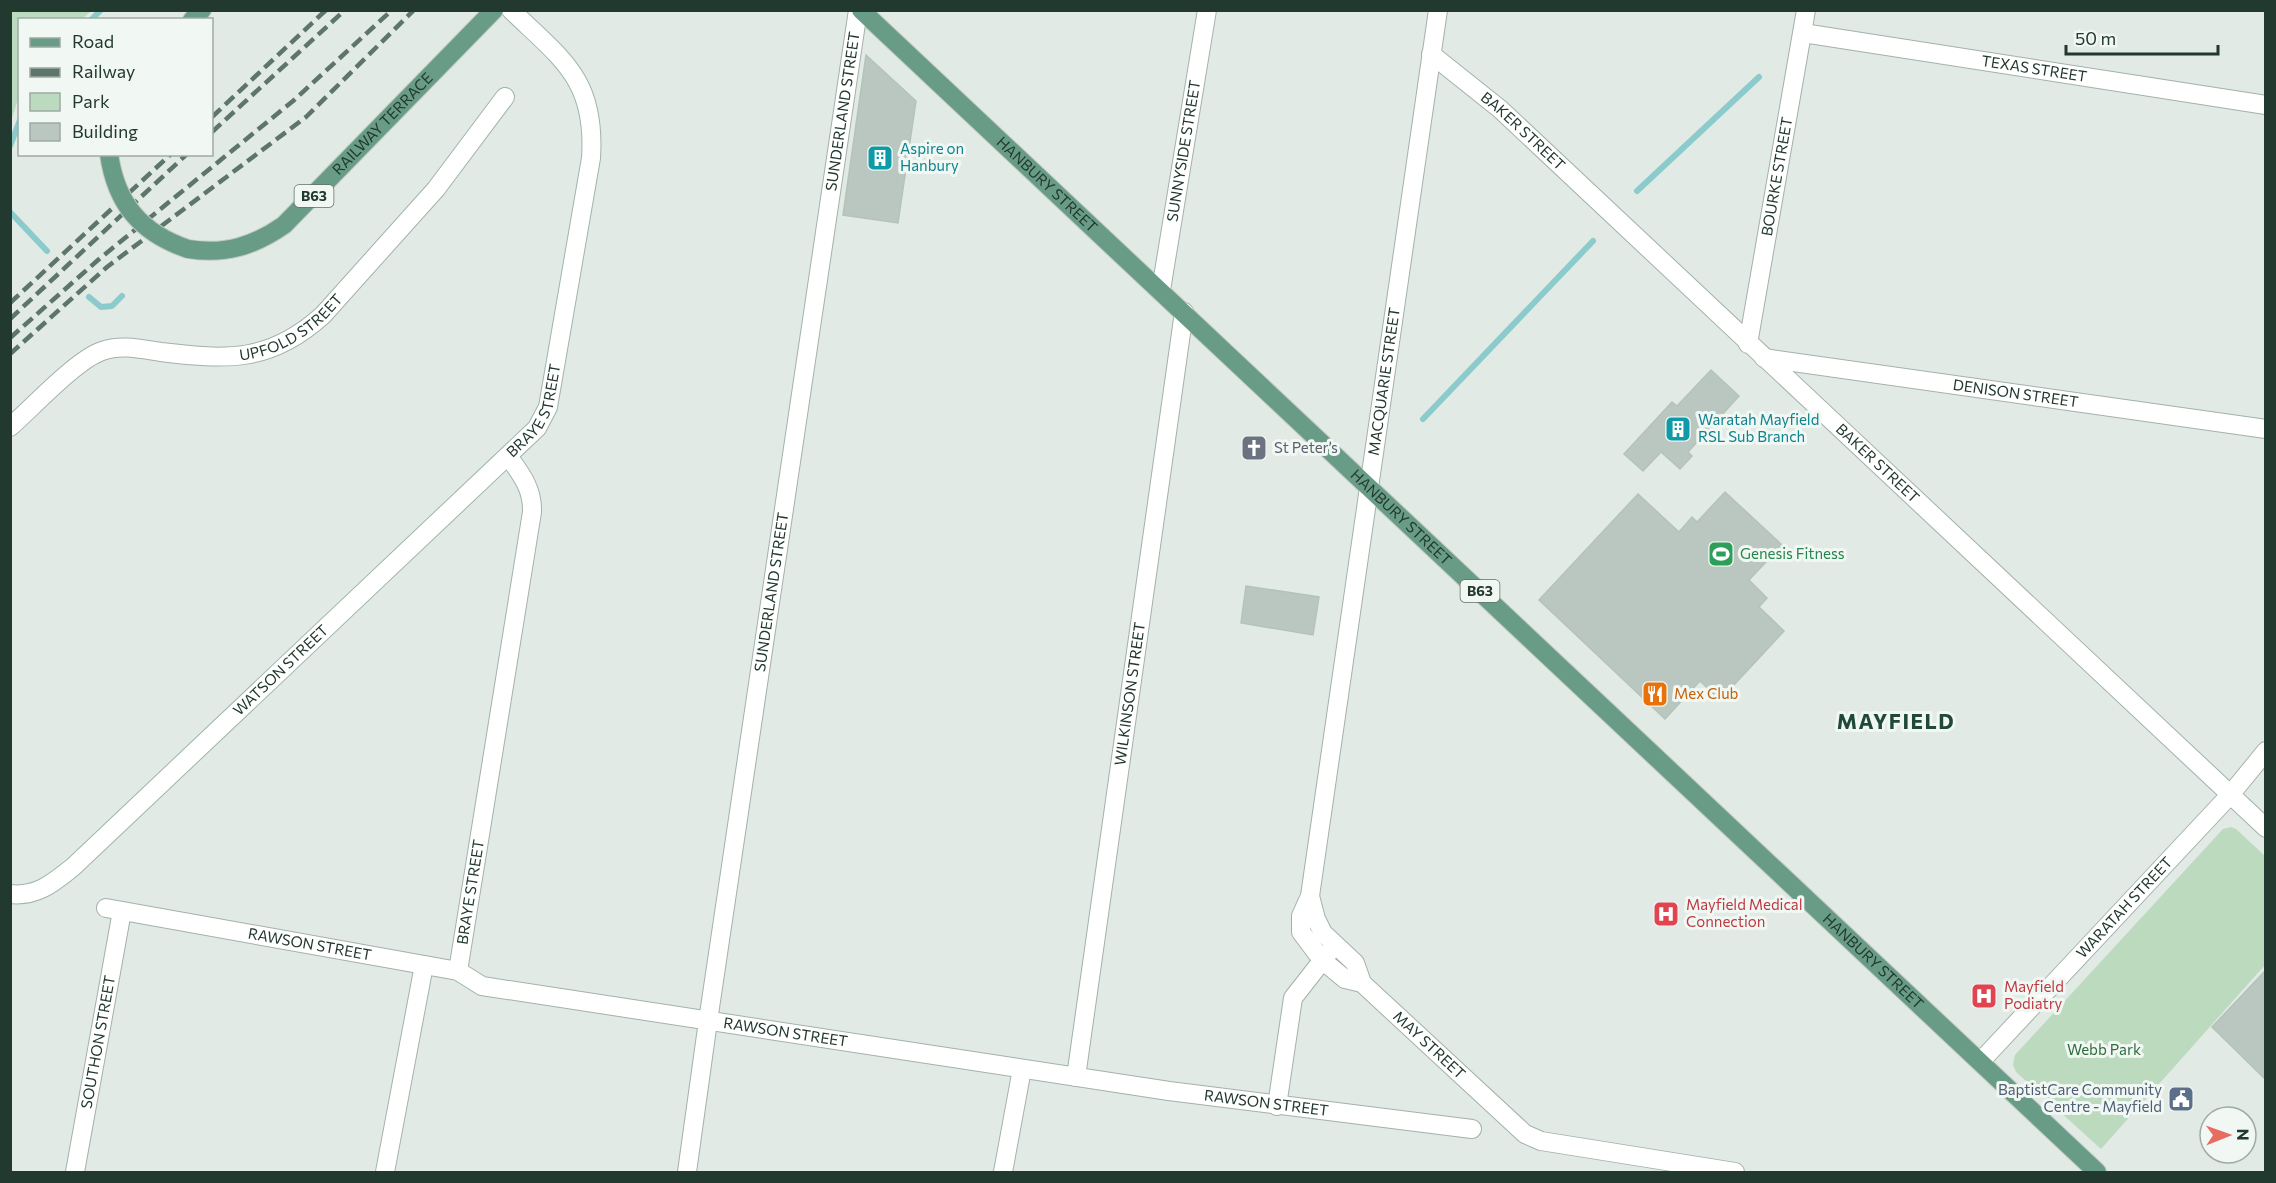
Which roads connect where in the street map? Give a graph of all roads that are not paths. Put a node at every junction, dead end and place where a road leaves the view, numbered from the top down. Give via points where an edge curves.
1 (494, 10) edge
2 (511, 10) edge
3 (860, 10) edge
4 (1207, 10) edge
5 (1438, 10) edge
6 (1806, 10) edge
7 (1803, 33) junction
8 (1431, 54) junction
9 (505, 97) dead end
10 (2265, 105) edge
11 (110, 156) edge
12 (1161, 290) junction
13 (1184, 312) junction
14 (1748, 344) junction
15 (1764, 358) junction
16 (10, 427) edge
17 (2265, 429) edge
18 (508, 456) junction
19 (1370, 487) junction
20 (2265, 751) edge
21 (2230, 795) junction
22 (2265, 828) edge
23 (10, 894) edge
24 (1310, 896) junction
25 (114, 910) joint
26 (1335, 946) junction
27 (1322, 960) junction
28 (424, 965) junction
29 (458, 971) junction
30 (1362, 983) junction
31 (708, 1021) junction
32 (1981, 1062) junction
33 (1022, 1069) junction
34 (1076, 1077) junction
35 (1277, 1106) junction
36 (1472, 1129) dead end
37 (1626, 1164) edge
38 (75, 1173) edge
39 (385, 1173) edge
40 (687, 1173) edge
41 (1003, 1173) edge
42 (1735, 1173) edge
43 (2097, 1173) edge

1 - 11 main road, RAILWAY TERRACE / B63, bridge via 284,225 258,241 217,252 188,249 160,237 135,217 117,188
2 - 18 street, BRAYE STREET via 576,78 587,100 592,134 548,407 537,428
3 - 12 main road, HANBURY STREET / B63
3 - 31 street, SUNDERLAND STREET
4 - 12 street, SUNNYSIDE STREET
5 - 8 street, MACQUARIE STREET
6 - 7 street, BOURKE STREET
7 - 10 street, TEXAS STREET
7 - 14 street, BOURKE STREET
8 - 14 street, BAKER STREET via 1500,109
8 - 19 street, MACQUARIE STREET
9 - 16 street, UPFOLD STREET via 436,189 323,315 304,331 270,349 233,357 208,358 129,347 101,351 81,362
12 - 13 main road, HANBURY STREET / B63
13 - 19 main road, HANBURY STREET / B63
13 - 34 street, WILKINSON STREET
14 - 15 street, BAKER STREET
15 - 17 street, DENISON STREET
15 - 21 street, BAKER STREET
18 - 23 street, WATSON STREET via 52,884 31,894
18 - 29 street, BRAYE STREET via 527,483 532,512
19 - 24 street, MACQUARIE STREET
19 - 32 main road, HANBURY STREET / B63
20 - 21 street, WARATAH STREET
21 - 22 street, BAKER STREET
21 - 32 street, WARATAH STREET
24 - 26 street, MACQUARIE STREET via 1316,919
24 - 27 street, MACQUARIE STREET via 1301,916 1301,932
25 - 28 street, RAWSON STREET
25 - 38 street, SOUTHON STREET
26 - 27 street
26 - 30 street, MAY STREET via 1355,963
27 - 30 street, MAY STREET via 1345,979
27 - 35 street via 1293,998
28 - 29 street, RAWSON STREET
28 - 39 street
29 - 31 street, RAWSON STREET via 482,986
30 - 37 street, MAY STREET via 1525,1134
31 - 33 street, RAWSON STREET
31 - 40 street, SUNDERLAND STREET
32 - 43 main road, HANBURY STREET / B63
33 - 34 street, RAWSON STREET
33 - 41 street
34 - 35 street, RAWSON STREET
35 - 36 street, RAWSON STREET
37 - 42 street

